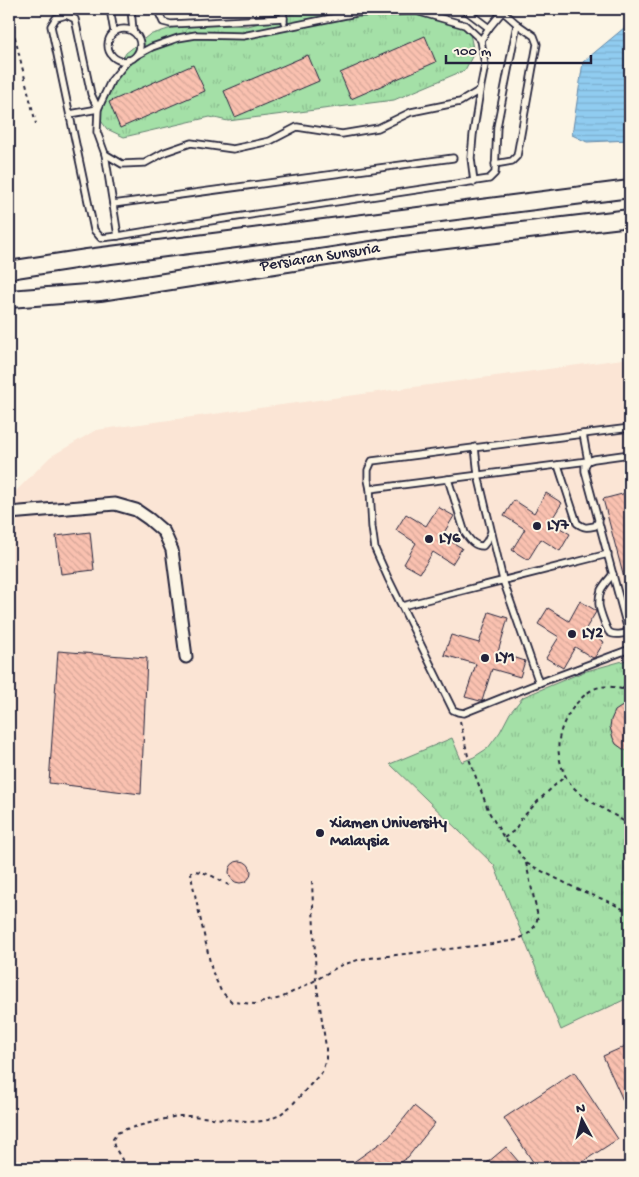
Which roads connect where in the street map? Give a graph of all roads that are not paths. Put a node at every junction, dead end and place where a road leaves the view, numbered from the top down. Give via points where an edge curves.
1 (110, 9) edge
2 (131, 9) edge
3 (160, 9) edge
4 (283, 9) edge
5 (464, 9) edge
6 (501, 10) edge
7 (284, 18) junction
8 (516, 24) junction
9 (285, 27) junction
10 (489, 28) junction
11 (133, 31) junction
12 (114, 32) junction
13 (481, 40) junction
14 (137, 55) junction
15 (128, 60) junction
16 (480, 90) junction
17 (98, 109) junction
18 (70, 114) junction
19 (105, 154) junction
20 (453, 158) dead end
21 (495, 164) junction
22 (474, 182) junction
23 (630, 189) edge
24 (113, 204) junction
25 (630, 218) edge
26 (118, 236) junction
27 (9, 270) edge
28 (9, 299) edge
29 (630, 428) edge
30 (583, 434) junction
31 (475, 447) junction
32 (630, 454) edge
33 (588, 461) junction
34 (558, 465) junction
35 (478, 475) junction
36 (448, 479) junction
37 (370, 489) junction
38 (9, 513) edge
39 (599, 520) junction
40 (492, 532) junction
41 (608, 554) junction
42 (614, 574) junction
43 (503, 580) junction
44 (402, 606) junction
45 (630, 635) edge
46 (630, 649) edge
47 (186, 658) dead end
48 (539, 682) junction
49 (9, 1164) edge
50 (19, 1168) edge

1 - 12 lane
2 - 11 lane
3 - 7 lane via 162,22 171,24
4 - 7 lane
5 - 10 lane
6 - 8 lane
6 - 10 lane
7 - 9 lane
8 - 21 lane via 497,127
8 - 21 lane via 534,36 537,44 517,156 512,161
9 - 13 lane via 356,13 416,11 465,25
9 - 14 lane via 243,36 178,38
10 - 13 lane
11 - 12 lane via 123,28
11 - 14 lane via 140,39
12 - 15 lane via 108,41 110,52 117,60
13 - 16 lane via 486,65
14 - 15 lane
15 - 17 lane via 111,81
16 - 19 lane via 460,102 411,112 378,128 342,134 298,128 270,141 233,150 191,143 145,163 122,164
16 - 22 lane via 471,158
17 - 18 lane
17 - 18 lane via 91,94 75,19 66,15 56,18 51,26
17 - 19 lane via 97,132
18 - 26 lane via 94,230 101,238
19 - 24 lane
20 - 24 lane
21 - 22 lane via 495,173 489,179
22 - 26 lane
23 - 27 street, Persiaran Sunsuria
24 - 26 lane
25 - 28 street, Persiaran Sunsuria via 404,245 100,292
29 - 30 lane
30 - 31 lane
30 - 33 lane
31 - 35 lane
31 - 37 lane via 372,460 368,470
32 - 33 lane
33 - 34 lane
33 - 39 lane via 585,471
34 - 35 lane
34 - 39 lane via 577,523 589,527 595,526
35 - 36 lane
35 - 40 lane
36 - 37 lane
36 - 40 lane via 469,539 483,546
37 - 44 lane via 375,549
38 - 47 street via 115,504 136,510 149,519 164,532 172,550
39 - 41 lane
40 - 43 lane
41 - 42 lane
41 - 43 lane
42 - 45 lane
42 - 45 lane via 605,583 598,603 609,632
43 - 44 lane
43 - 48 lane
44 - 48 lane via 453,710 464,713
46 - 48 lane
49 - 50 lane

